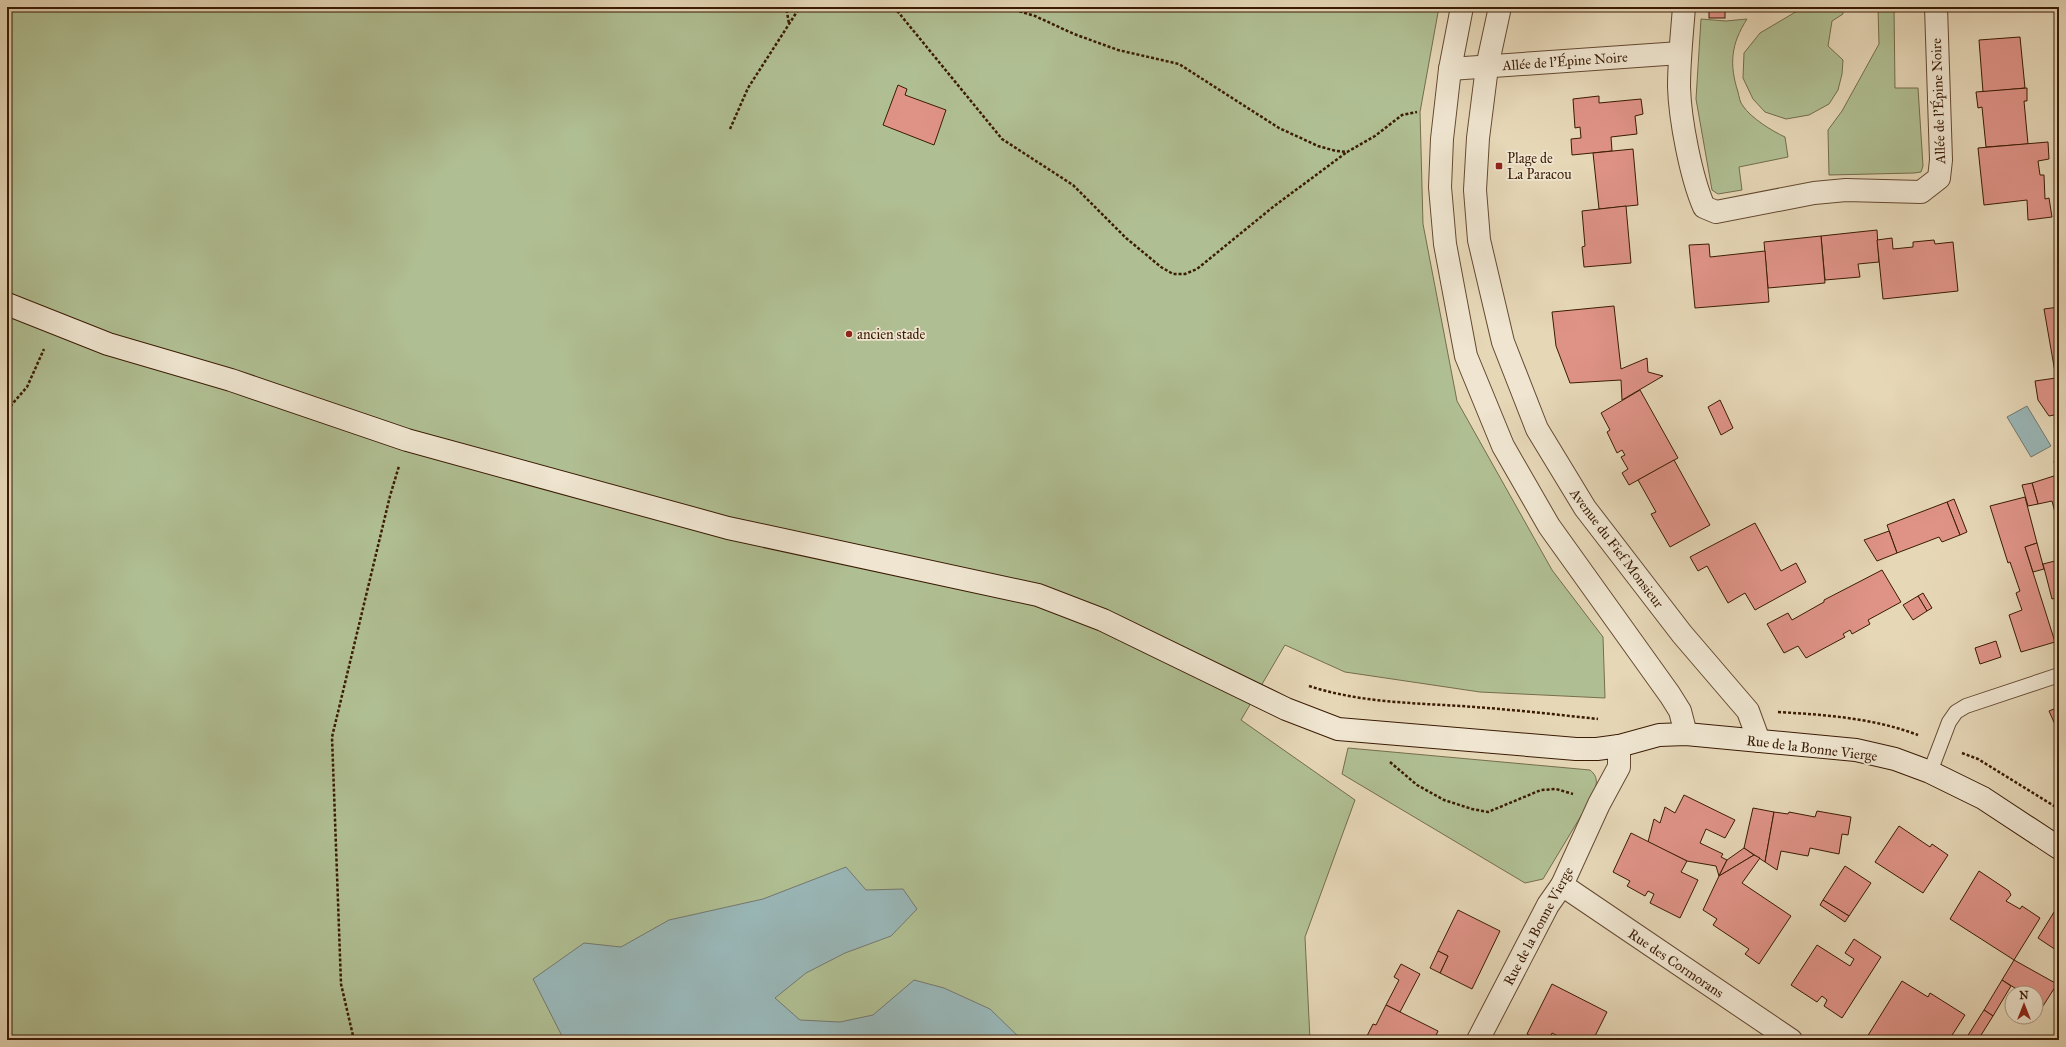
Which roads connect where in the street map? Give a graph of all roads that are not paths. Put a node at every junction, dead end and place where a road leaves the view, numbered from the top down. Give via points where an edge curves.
1 (1462, 7) edge
2 (1500, 7) edge
3 (1684, 7) edge
4 (1936, 7) edge
5 (1680, 53) junction
6 (1487, 67) junction
7 (1450, 69) junction
8 (7, 304) edge
9 (2059, 675) edge
10 (1686, 734) junction
11 (1759, 741) junction
12 (1620, 746) junction
13 (1930, 772) junction
14 (2059, 848) edge
15 (1562, 885) junction
16 (1478, 1040) edge
17 (1791, 1040) edge

1 - 7 street
2 - 6 street, Avenue du Fief Monsieur
3 - 5 street, Allée de l'Épine Noire
4 - 5 street, Allée de l'Épine Noire via 1940,178 1921,192 1846,190 1814,193 1716,212 1704,207 1696,189 1684,124 1679,88
5 - 6 street, Allée de l'Épine Noire
6 - 7 street, Allée de l'Épine Noire
6 - 11 street, Avenue du Fief Monsieur via 1478,138 1475,190 1479,240 1503,342 1537,429 1584,508 1682,634 1748,711
7 - 10 street via 1442,139 1441,194 1445,244 1466,356 1503,446 1545,520 1670,694 1680,711
8 - 12 street, Rue de la Bonne Vierge via 108,344 231,380 407,440 728,528 1038,595 1103,620 1286,709 1338,729 1576,749
9 - 13 lane via 1966,706 1956,712 1949,722
10 - 11 street, Rue de la Bonne Vierge
10 - 12 street, Rue de la Bonne Vierge via 1659,735
11 - 13 street, Rue de la Bonne Vierge via 1856,750 1895,759
12 - 15 street, Rue de la Bonne Vierge via 1619,767
13 - 14 street, Rue de la Bonne Vierge via 1983,798
15 - 16 street, Rue de la Bonne Vierge via 1548,905
15 - 17 street, Rue des Cormorans

